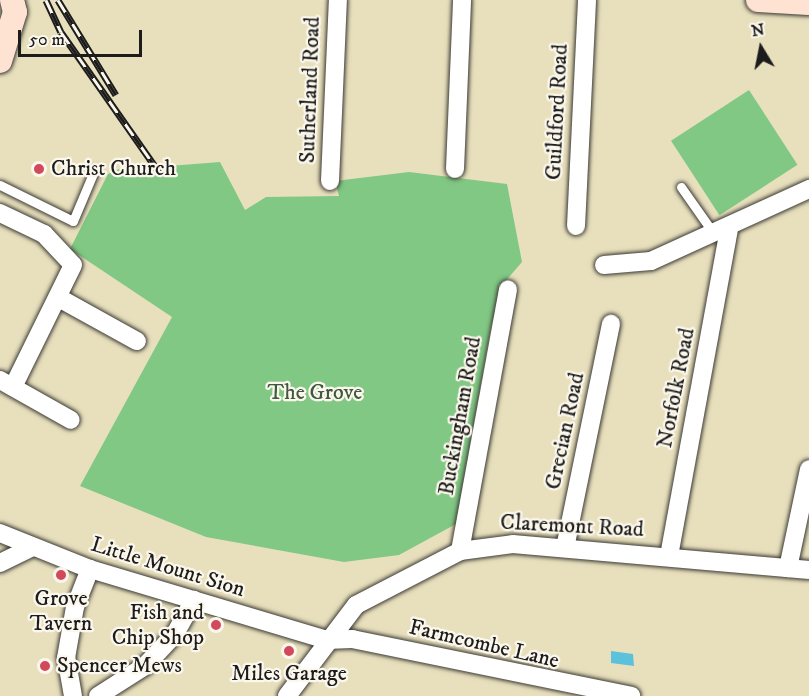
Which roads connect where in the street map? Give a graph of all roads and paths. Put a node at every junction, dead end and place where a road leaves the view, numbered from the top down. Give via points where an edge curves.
1 (12, 0) edge
2 (338, 0) edge
3 (462, 0) edge
4 (587, 0) edge
5 (758, 0) edge
6 (809, 3) edge
7 (0, 61) edge
8 (455, 169) dead end
9 (94, 171) dead end
10 (330, 181) dead end
11 (0, 184) edge
12 (681, 186) dead end
13 (809, 189) edge
14 (0, 213) edge
15 (576, 226) dead end
16 (722, 232) junction
17 (604, 265) dead end
18 (508, 289) dead end
19 (59, 298) junction
20 (611, 324) dead end
21 (137, 341) dead end
22 (6, 383) edge
23 (71, 420) dead end
24 (809, 469) edge
25 (0, 533) edge
26 (33, 547) junction
27 (565, 548) junction
28 (460, 551) junction
29 (669, 556) junction
30 (0, 563) edge
31 (788, 568) junction
32 (90, 569) junction
33 (809, 570) edge
34 (194, 600) junction
35 (326, 640) junction
36 (73, 696) edge
37 (98, 696) edge
38 (287, 696) edge
39 (632, 696) edge

1 - 7 main road via 15,12
2 - 10 street, Sutherland Road
3 - 8 street
4 - 15 street, Guildford Road
5 - 6 main road
9 - 11 lane via 73,221
12 - 16 lane
13 - 16 street
14 - 19 street via 44,234 73,265
16 - 17 street via 651,261
16 - 29 street, Norfolk Road
18 - 28 street, Buckingham Road
19 - 21 street
19 - 22 street
20 - 27 street, Grecian Road
22 - 23 street
24 - 31 street
25 - 26 street, Little Mount Sion
26 - 30 street
26 - 32 street, Little Mount Sion
27 - 28 street, Claremont Road via 513,544
27 - 29 street, Claremont Road
28 - 35 street, Claremont Road via 356,605
29 - 31 street, Claremont Road
31 - 33 street, Claremont Road
32 - 34 street, Little Mount Sion
32 - 36 street via 75,607 66,658
34 - 35 street, Little Mount Sion
34 - 37 street via 175,634 145,666
35 - 38 street, Claremont Road
35 - 39 street, Farmcombe Lane via 352,639

